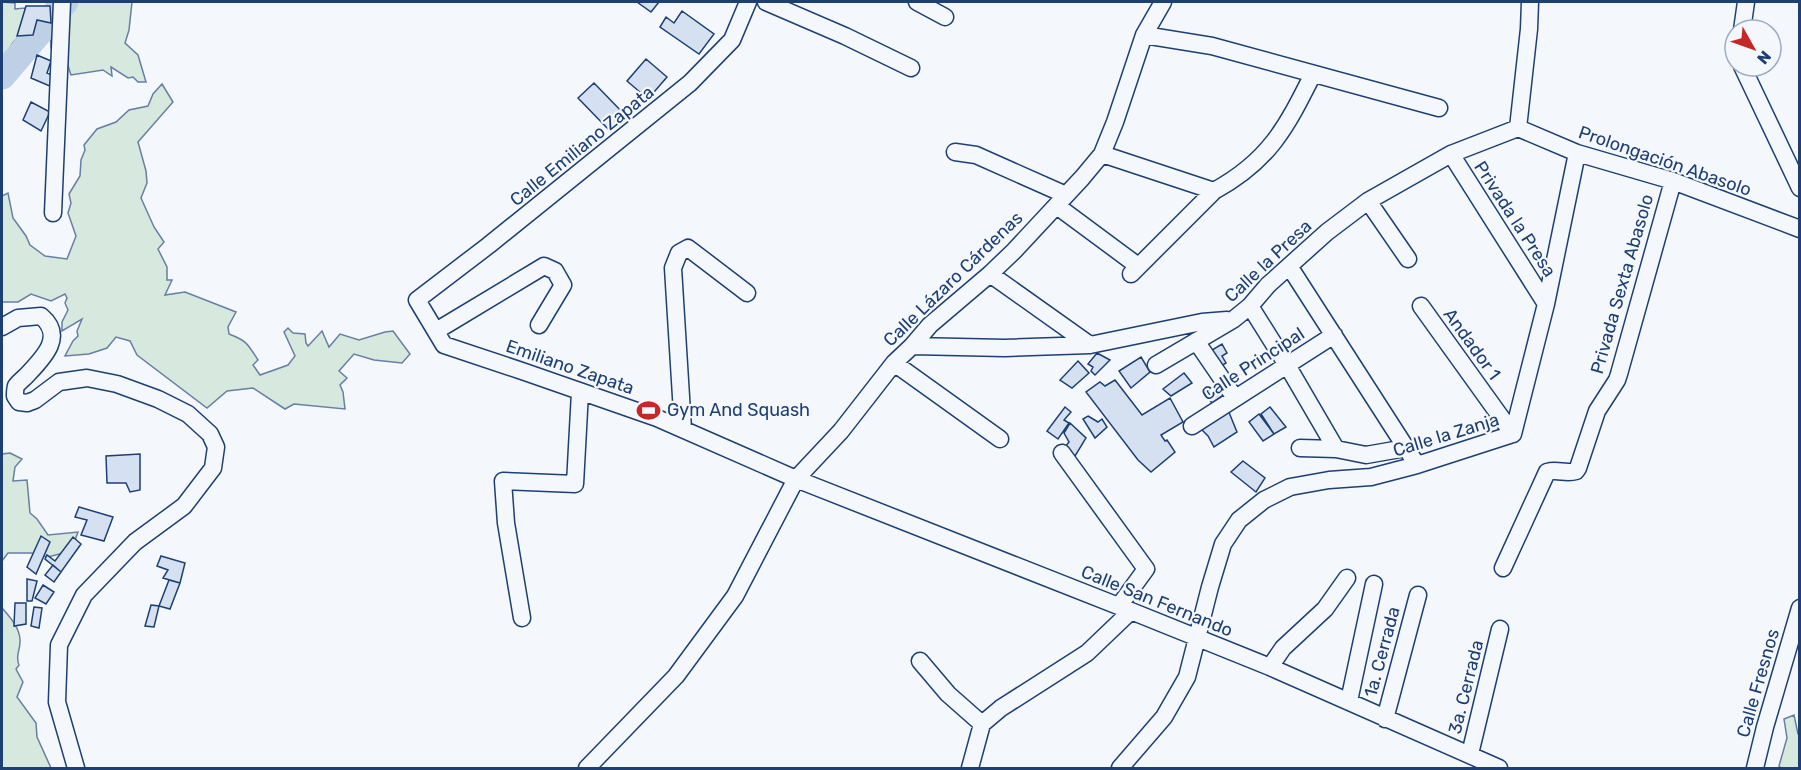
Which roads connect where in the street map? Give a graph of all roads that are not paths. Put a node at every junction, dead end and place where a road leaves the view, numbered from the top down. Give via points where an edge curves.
1 (748, 2) edge
2 (766, 2) edge
3 (917, 2) edge
4 (1163, 2) edge
5 (1530, 2) edge
6 (1746, 2) edge
7 (61, 9) edge
8 (945, 17) dead end
9 (1744, 18) edge
10 (1144, 35) junction
11 (911, 68) dead end
12 (1313, 74) junction
13 (1748, 78) edge
14 (1438, 108) dead end
15 (1518, 128) junction
16 (955, 152) dead end
17 (1577, 153) junction
18 (1102, 154) junction
19 (1451, 154) junction
20 (1673, 181) junction
21 (1800, 188) edge
22 (1214, 191) junction
23 (1062, 200) junction
24 (1368, 201) junction
25 (53, 213) dead end
26 (1800, 229) edge
27 (1408, 259) dead end
28 (1289, 266) junction
29 (990, 274) junction
30 (747, 292) dead end
31 (417, 300) joint
32 (1546, 304) junction
33 (1250, 306) junction
34 (1421, 306) dead end
35 (1234, 319) junction
36 (539, 325) dead end
37 (2, 327) edge
38 (436, 332) junction
39 (1334, 335) junction
40 (1196, 341) junction
41 (1090, 345) junction
42 (912, 346) junction
43 (894, 363) junction
44 (1287, 364) junction
45 (1156, 365) dead end
46 (580, 392) junction
47 (1234, 398) junction
48 (1192, 426) dead end
49 (683, 429) junction
50 (1513, 434) junction
51 (1000, 439) dead end
52 (1300, 448) dead end
53 (1406, 448) junction
54 (1336, 449) junction
55 (1062, 453) dead end
56 (1417, 465) junction
57 (796, 479) junction
58 (1503, 568) dead end
59 (1347, 578) dead end
60 (1374, 584) dead end
61 (1418, 595) dead end
62 (1125, 608) junction
63 (1800, 608) edge
64 (522, 618) dead end
65 (1500, 629) dead end
66 (1197, 638) junction
67 (920, 661) dead end
68 (1270, 668) junction
69 (1349, 701) junction
70 (1385, 719) junction
71 (982, 724) junction
72 (1470, 754) junction
73 (1491, 767) edge
74 (76, 768) edge
75 (588, 768) edge
76 (970, 768) edge
77 (1120, 768) edge
78 (1755, 768) edge

1 - 31 street, Calle Emiliano Zapata via 732,39 690,83
2 - 11 street
3 - 8 street
4 - 10 street, Calle Lázaro Cárdenas
5 - 15 street
6 - 9 street
7 - 25 street
10 - 12 street via 1212,46
10 - 18 street, Calle Lázaro Cárdenas
12 - 14 street
12 - 22 street via 1272,145 1247,170
13 - 21 street
15 - 17 street, Prolongación Abasolo
15 - 19 street, Calle la Presa
16 - 23 street via 976,155
17 - 20 street, Prolongación Abasolo
17 - 32 street, Calle la Zanja
18 - 22 street
18 - 23 street, Calle Lázaro Cárdenas
19 - 24 street, Calle la Presa
19 - 32 street, Privada la Presa
20 - 26 street, Prolongación Abasolo
20 - 58 street, Privada Sexta Abasolo via 1617,380 1597,411 1578,468 1572,472 1547,472
22 - 23 street via 1134,270
23 - 29 street, Calle Lázaro Cárdenas
24 - 27 street
24 - 28 street, Calle la Presa
28 - 33 street, Calle la Presa
28 - 39 street
29 - 41 street
29 - 42 street, Calle Lázaro Cárdenas via 930,325
30 - 49 street via 688,248 679,253 673,267
31 - 38 street, Emiliano Zapata
32 - 50 street, Calle la Zanja
33 - 35 street, Calle la Presa
33 - 44 street
34 - 50 street, Andador 1
35 - 40 street
35 - 41 street, Calle la Presa
36 - 38 street via 563,285 555,271 544,266
37 - 74 street via 18,318 41,316 52,330 45,357 16,386 19,402 35,400 59,382 87,378 117,384 188,414 210,434 216,447 213,468 184,506 135,542 84,595 59,645 57,702
38 - 46 street, Emiliano Zapata via 444,345
39 - 44 street, Calle Principal
39 - 53 street
40 - 45 street
40 - 47 street
41 - 42 street, Calle la Presa
42 - 43 street, Calle Lázaro Cárdenas
43 - 51 street
43 - 57 street, Calle Lázaro Cárdenas via 841,431
44 - 47 street, Calle Principal
44 - 54 street
46 - 49 street, Emiliano Zapata
46 - 64 street via 576,484 503,481
47 - 48 street, Calle Principal
49 - 57 street, Emiliano Zapata
50 - 56 street, Calle la Zanja
52 - 54 street
53 - 54 street via 1366,454
53 - 56 street
55 - 62 street via 1146,568
56 - 66 street, Calle la Zanja via 1371,477 1290,487 1264,500 1239,520 1223,544
57 - 62 street, Calle San Fernando
57 - 75 street, Calle Lázaro Cárdenas via 735,596 676,676
59 - 68 street via 1325,609 1283,648
60 - 69 street
61 - 70 street, 1a. Cerrada
62 - 66 street, Calle San Fernando
62 - 71 street via 1087,653
63 - 78 street, Calle Fresnos
65 - 72 street, 3a. Cerrada
66 - 68 street, Calle San Fernando
66 - 77 street, Calle la Zanja via 1187,677 1164,717
67 - 71 street via 948,694
68 - 69 street, Calle San Fernando
69 - 70 street, Calle San Fernando
70 - 72 street, Calle San Fernando
71 - 76 street
72 - 73 street, Calle San Fernando

